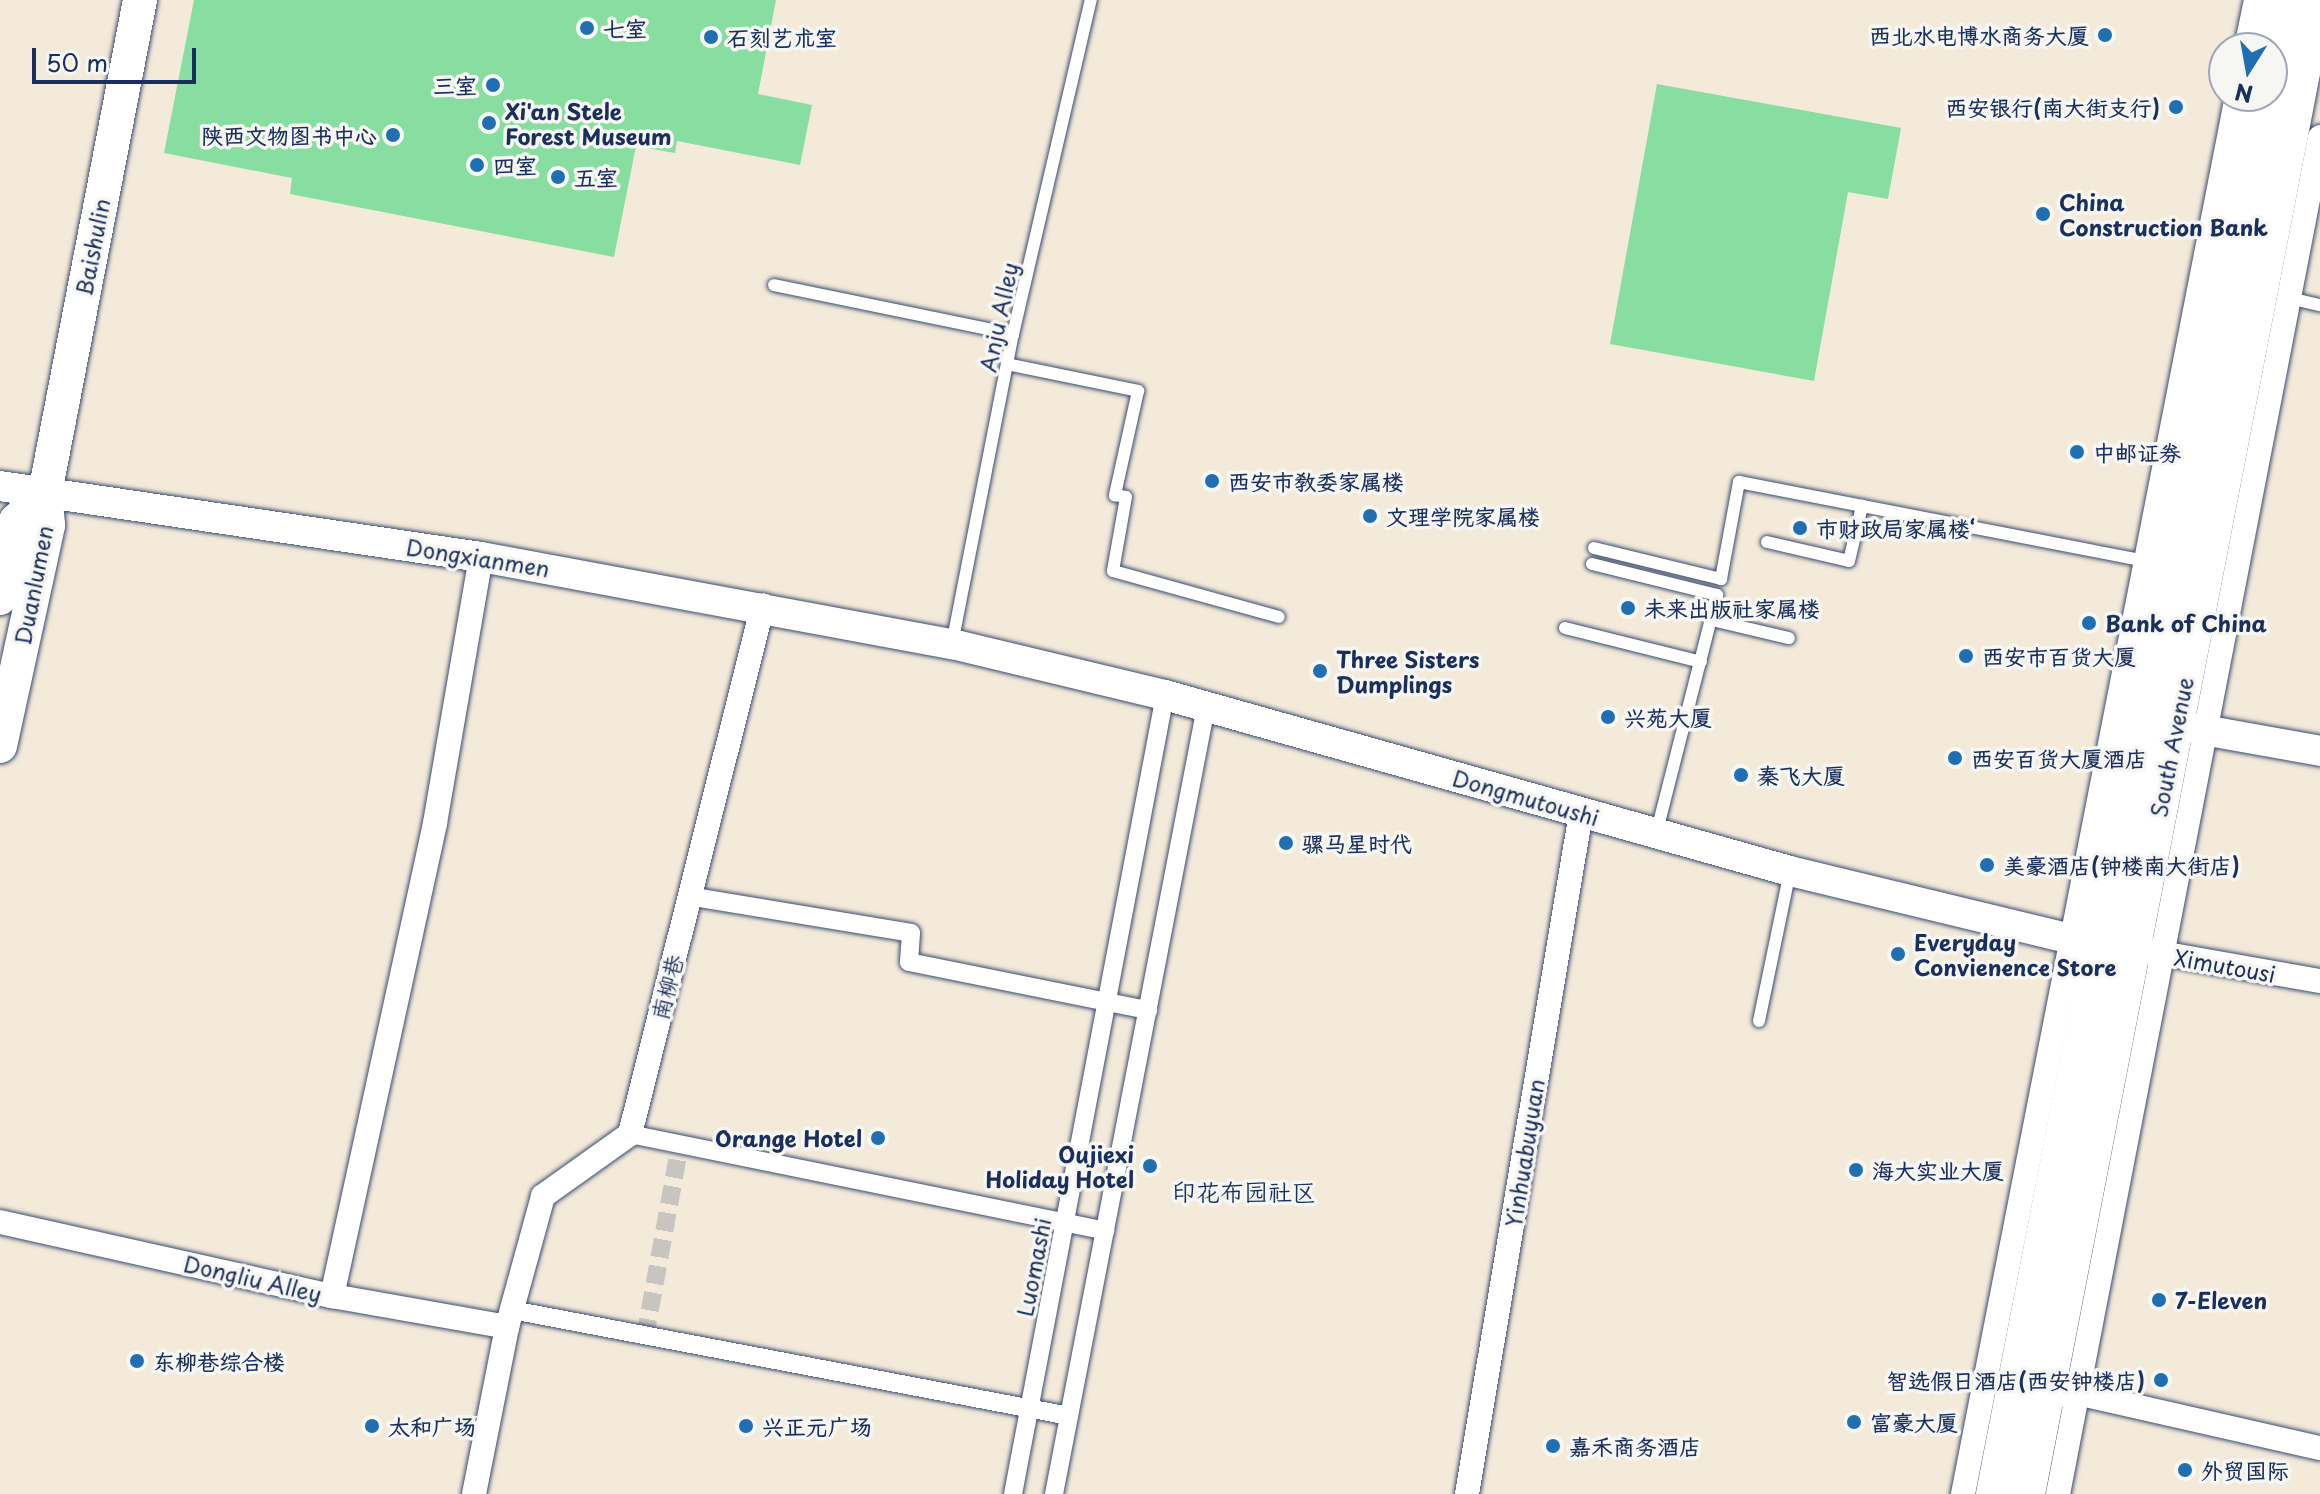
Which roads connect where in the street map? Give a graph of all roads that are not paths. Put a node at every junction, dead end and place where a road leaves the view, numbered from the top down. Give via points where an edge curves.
1 (140, 0) edge
2 (1091, 0) edge
3 (2256, 0) edge
4 (2285, 0) edge
5 (2315, 0) edge
6 (2249, 32) edge
7 (2279, 32) edge
8 (2234, 112) edge
9 (2263, 112) edge
10 (2320, 137) edge
11 (774, 285) dead end
12 (2289, 298) junction
13 (2320, 305) edge
14 (1013, 334) junction
15 (1007, 364) junction
16 (0, 486) edge
17 (45, 493) junction
18 (1862, 506) junction
19 (1767, 542) dead end
20 (1594, 548) dead end
21 (481, 557) junction
22 (2145, 561) junction
23 (1592, 564) dead end
24 (0, 598) edge
25 (763, 605) junction
26 (1279, 617) dead end
27 (1712, 620) junction
28 (1565, 628) dead end
29 (1789, 638) dead end
30 (952, 644) junction
31 (1701, 662) junction
32 (1165, 695) junction
33 (1206, 707) junction
34 (2191, 727) junction
35 (0, 746) edge
36 (2320, 751) edge
37 (1581, 813) junction
38 (1656, 834) junction
39 (1790, 871) junction
40 (688, 896) junction
41 (2116, 947) junction
42 (2320, 981) edge
43 (1107, 1001) junction
44 (1148, 1010) junction
45 (1759, 1021) dead end
46 (630, 1134) junction
47 (0, 1222) edge
48 (1066, 1223) junction
49 (1105, 1231) junction
50 (332, 1296) junction
51 (510, 1318) junction
52 (2060, 1396) junction
53 (1029, 1410) junction
54 (1069, 1416) junction
55 (2320, 1448) edge
56 (474, 1494) edge
57 (1013, 1494) edge
58 (1054, 1494) edge
59 (1467, 1494) edge
60 (1963, 1494) edge
61 (1995, 1494) edge
62 (2026, 1494) edge
63 (2058, 1494) edge

1 - 17 main road, Baishulin
2 - 14 lane, Anju Alley
3 - 6 street
4 - 7 main road
5 - 34 main road, South Avenue
8 - 22 street
9 - 41 main road, South Avenue
10 - 12 street
11 - 14 lane
12 - 13 lane
12 - 34 street
14 - 15 lane, Anju Alley
15 - 26 lane via 1138,391 1115,495 1126,497 1113,571
15 - 30 lane, Anju Alley
16 - 17 street, Dongxianmen
17 - 21 street, Dongxianmen
17 - 24 main road, Duanlumen via 16,521
17 - 35 main road, Duanlumen via 48,525
18 - 19 lane via 1849,561
18 - 20 lane via 1739,482 1721,579
18 - 22 lane
21 - 25 street, Dongxianmen
21 - 50 street via 435,823
22 - 41 street
23 - 27 lane via 1717,595
25 - 30 street, Dongxianmen
25 - 40 street, 南柳巷
27 - 29 lane
27 - 31 lane
28 - 31 lane
30 - 32 street, Dongmutoushi
31 - 38 lane
32 - 33 street, Dongmutoushi
32 - 43 street, Luomashi
33 - 37 street, Dongmutoushi
33 - 44 street
34 - 36 street
34 - 41 main road, South Avenue
37 - 38 street, Dongmutoushi
37 - 59 street, Yinhuabuyuan
38 - 39 street, Dongmutoushi
39 - 41 street, Dongmutoushi
39 - 45 lane
40 - 43 street via 911,933 909,962
40 - 46 street, 南柳巷
41 - 42 street, Ximutousi
41 - 52 main road, South Avenue
41 - 60 street
41 - 61 main road, South Avenue
43 - 44 street
43 - 48 street, Luomashi
44 - 49 street
46 - 48 street
46 - 51 street via 543,1196
47 - 50 street, Dongliu Alley
48 - 49 street
48 - 53 street, Luomashi
49 - 54 street
50 - 51 street, Dongliu Alley
51 - 53 street
51 - 56 street
52 - 55 street
52 - 62 main road, South Avenue
52 - 63 street
53 - 54 street
53 - 57 street, Luomashi
54 - 58 street

